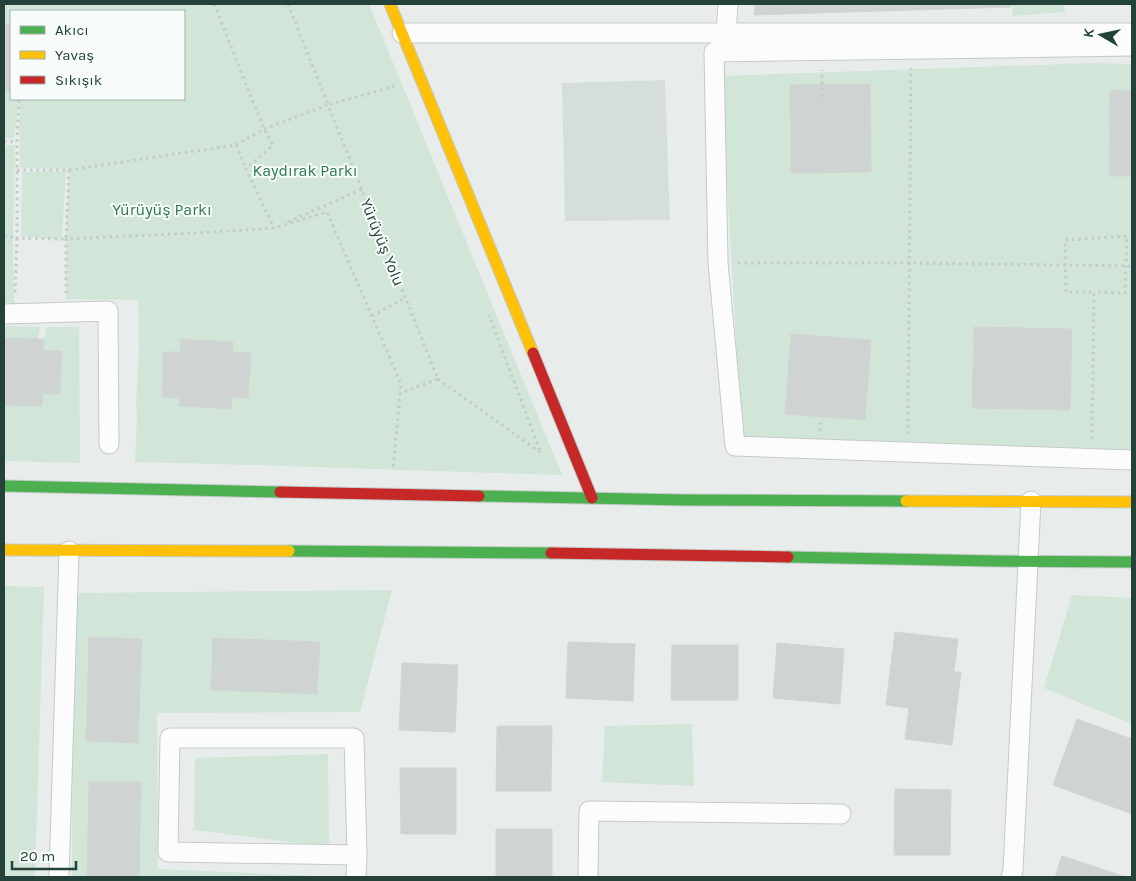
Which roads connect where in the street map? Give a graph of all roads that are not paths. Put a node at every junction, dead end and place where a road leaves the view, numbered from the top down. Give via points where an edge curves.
1 (390, 4) edge
2 (728, 4) edge
3 (402, 33) junction
4 (726, 33) junction
5 (1132, 33) edge
6 (1132, 46) edge
7 (9, 314) edge
8 (109, 444) dead end
9 (1132, 460) edge
10 (4, 486) edge
11 (592, 498) junction
12 (1031, 501) junction
13 (1132, 502) edge
14 (4, 550) edge
15 (68, 551) junction
16 (1132, 562) edge
17 (1029, 563) junction
18 (840, 814) dead end
19 (357, 855) junction
20 (59, 877) edge
21 (356, 877) edge
22 (588, 877) edge
23 (1011, 877) edge

1 - 3 street
2 - 4 street
3 - 4 street
3 - 11 street
4 - 5 street
6 - 9 street via 714,52 718,263 735,446
7 - 8 street via 108,311
10 - 11 street
11 - 12 street
12 - 13 street
12 - 17 street
14 - 15 street
15 - 17 street via 575,553
15 - 20 street
16 - 17 street
17 - 23 street
18 - 22 street via 589,811
19 - 19 street via 354,738 170,738 168,852
19 - 21 street

